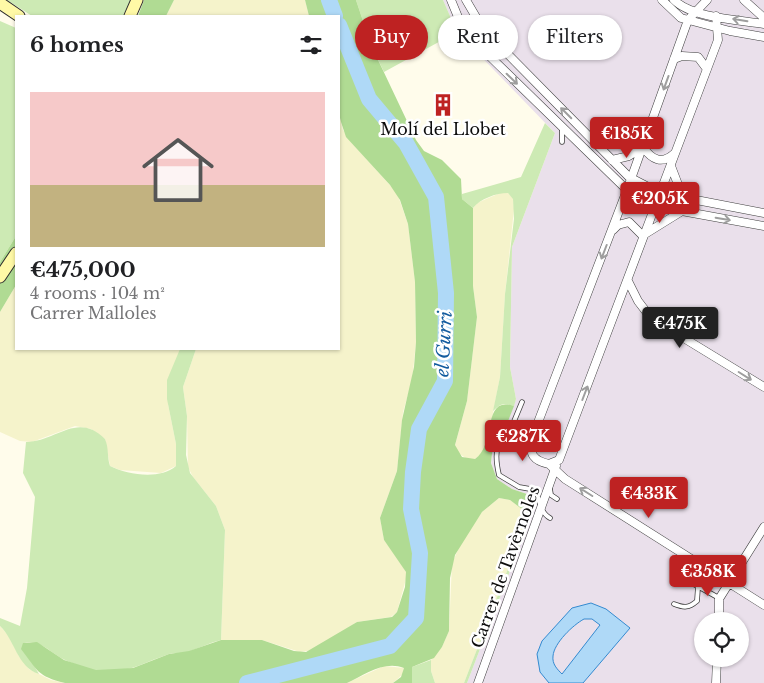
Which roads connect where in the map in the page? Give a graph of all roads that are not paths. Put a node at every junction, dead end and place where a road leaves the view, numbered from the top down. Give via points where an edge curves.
1 (136, 0) edge
2 (451, 0) edge
3 (466, 0) edge
4 (662, 0) edge
5 (674, 0) edge
6 (707, 0) edge
7 (744, 0) edge
8 (0, 4) edge
9 (696, 11) junction
10 (17, 15) edge
11 (130, 15) edge
12 (716, 16) junction
13 (764, 18) edge
14 (688, 20) junction
15 (764, 24) edge
16 (717, 28) junction
17 (730, 31) junction
18 (764, 37) edge
19 (718, 40) junction
20 (674, 59) junction
21 (707, 69) junction
22 (562, 127) junction
23 (562, 142) dead end
24 (643, 147) junction
25 (678, 150) junction
26 (612, 160) junction
27 (671, 166) junction
28 (632, 178) junction
29 (627, 190) junction
30 (660, 193) junction
31 (688, 199) junction
32 (656, 204) junction
33 (682, 211) junction
34 (764, 212) edge
35 (764, 226) edge
36 (611, 233) junction
37 (644, 236) junction
38 (15, 254) edge
39 (0, 277) edge
40 (628, 281) junction
41 (764, 387) edge
42 (522, 402) dead end
43 (538, 425) junction
44 (510, 431) junction
45 (552, 467) junction
46 (549, 484) junction
47 (536, 490) junction
48 (557, 499) dead end
49 (541, 506) junction
50 (550, 518) dead end
51 (764, 528) edge
52 (690, 582) dead end
53 (730, 584) junction
54 (698, 588) junction
55 (719, 599) junction
56 (674, 604) dead end
57 (764, 604) edge
58 (719, 612) edge
59 (717, 667) edge
60 (478, 683) edge
61 (716, 683) edge

1 - 11 street
2 -> 22 street via 458,18 475,42
26 -> 3 street via 483,29
4 - 14 street via 681,18
5 - 9 street
6 - 9 street
7 - 13 street
8 - 10 street
9 - 12 street
9 - 14 street
15 -> 12 street
12 - 16 street, Carrer de Tavèrnoles
14 - 16 street
14 - 20 street
16 - 17 street
16 - 19 street, Carrer de Tavèrnoles
17 - 18 street
17 - 19 street
19 - 21 street, Carrer de Tavèrnoles
20 - 21 street via 698,57
20 -> 24 street
21 - 25 street, Carrer de Tavèrnoles
22 - 23 lane
22 - 29 street
24 - 25 street via 650,157 660,161 669,159
24 - 26 street via 629,156
24 - 28 street
25 - 27 street, Carrer de Tavèrnoles
26 - 28 street
27 - 30 street, Carrer de Tavèrnoles
27 - 31 street via 679,187
28 - 29 street
28 - 30 street
29 - 32 street
29 - 36 street
30 - 31 street
30 - 32 street, Carrer de Tavèrnoles
31 - 34 street
32 - 33 street
32 - 37 street, Carrer de Tavèrnoles
33 -> 35 street
33 - 37 street
36 - 37 street via 618,225 629,222
36 -> 43 street
37 - 40 street, Carrer de Tavèrnoles
38 - 39 street
40 -> 41 street via 652,318
45 -> 40 street, Carrer de Tavèrnoles via 559,460
42 - 44 lane
43 - 44 lane
43 - 45 street via 530,447 532,456
44 - 47 lane via 499,443 495,458 499,475 519,487
45 - 46 street, Carrer de Tavèrnoles
53 -> 45 street via 565,479
46 - 47 lane
46 - 48 lane via 551,496
46 - 49 street, Carrer de Tavèrnoles
47 - 49 lane
49 - 50 lane
49 - 60 street, Carrer de Tavèrnoles
51 - 53 street
52 - 54 lane
53 - 55 street
53 - 57 street
54 - 55 lane
54 - 56 lane via 697,601 691,606
55 - 58 street
59 - 61 street

